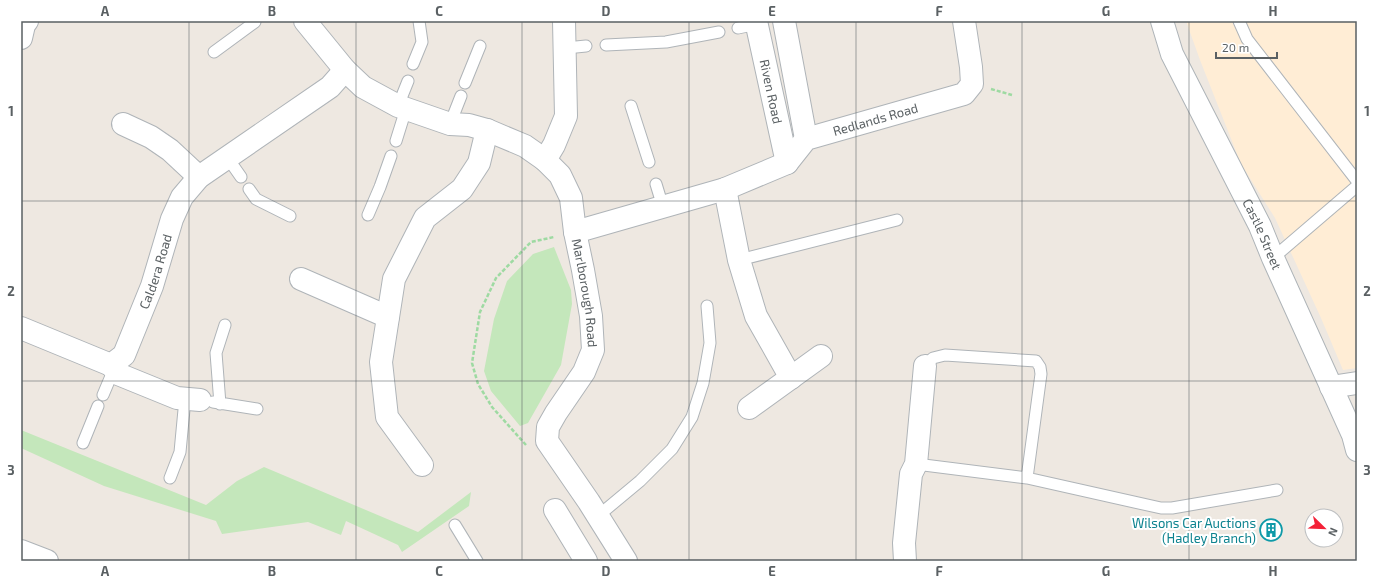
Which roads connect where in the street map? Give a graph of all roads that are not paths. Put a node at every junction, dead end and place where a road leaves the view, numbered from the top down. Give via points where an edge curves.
1 (28, 21) edge
2 (305, 21) edge
3 (419, 21) edge
4 (564, 21) edge
5 (784, 21) edge
6 (964, 21) edge
7 (1162, 21) edge
8 (1240, 21) edge
9 (255, 22) dead end
10 (750, 24) edge
11 (719, 32) dead end
12 (21, 38) edge
13 (480, 46) dead end
14 (606, 46) dead end
15 (214, 52) dead end
16 (414, 64) dead end
17 (345, 70) junction
18 (408, 81) dead end
19 (465, 83) dead end
20 (461, 96) dead end
21 (631, 106) dead end
22 (402, 108) junction
23 (123, 124) dead end
24 (450, 124) junction
25 (487, 130) junction
26 (806, 139) junction
27 (396, 141) dead end
28 (391, 156) dead end
29 (227, 157) junction
30 (545, 160) junction
31 (649, 162) dead end
32 (787, 163) junction
33 (198, 177) junction
34 (241, 177) dead end
35 (1357, 181) edge
36 (656, 184) dead end
37 (1357, 186) edge
38 (249, 189) dead end
39 (726, 189) junction
40 (663, 207) junction
41 (368, 215) dead end
42 (290, 216) dead end
43 (897, 220) dead end
44 (575, 232) junction
45 (1273, 258) junction
46 (739, 260) junction
47 (301, 279) dead end
48 (707, 306) dead end
49 (388, 318) junction
50 (225, 325) dead end
51 (21, 328) edge
52 (821, 356) dead end
53 (925, 366) joint
54 (113, 367) junction
55 (790, 378) junction
56 (1357, 382) edge
57 (1331, 387) junction
58 (103, 395) dead end
59 (202, 401) junction
60 (98, 406) dead end
61 (749, 408) dead end
62 (257, 409) dead end
63 (83, 443) dead end
64 (1357, 450) edge
65 (916, 464) junction
66 (422, 465) dead end
67 (170, 478) dead end
68 (1027, 478) junction
69 (1277, 490) dead end
70 (555, 510) dead end
71 (598, 516) junction
72 (454, 525) dead end
73 (23, 555) edge
74 (46, 561) edge
75 (477, 561) edge
76 (586, 561) edge
77 (626, 561) edge
78 (905, 561) edge

1 - 12 street via 24,25
2 - 17 street, Marlborough Road
3 - 16 lane via 422,42
4 - 30 street via 576,47 566,116 554,146
5 - 26 street, Riven Road
6 - 26 street, Redlands Road via 972,84 964,94
7 - 45 street, Castle Street via 1172,54 1260,226
8 - 35 lane via 1247,39
9 - 15 lane
10 - 32 street, Riven Road
11 - 14 lane via 666,42
13 - 19 lane
17 - 22 street, Marlborough Road via 363,87
17 - 29 street, Caldera Road via 330,87
18 - 22 lane
20 - 24 lane
21 - 31 lane
22 - 24 street, Marlborough Road
22 - 27 lane
23 - 33 street via 151,137 170,150
24 - 25 street, Marlborough Road via 469,125
25 - 30 street, Marlborough Road via 525,146
25 - 49 street via 480,163 462,189 425,218 394,279
26 - 32 street
28 - 41 lane
29 - 33 street, Caldera Road
29 - 34 lane
30 - 44 street, Marlborough Road via 560,175 570,198
32 - 39 street
33 - 54 street, Caldera Road via 182,197 172,219 152,286 124,355
36 - 40 lane
37 - 45 lane
38 - 42 lane via 256,199
39 - 40 street
39 - 46 street
40 - 44 street
43 - 46 lane
44 - 71 street, Marlborough Road via 591,316 593,350 584,372 548,427 547,441
45 - 57 street, Castle Street
46 - 55 street via 756,316
47 - 49 street
48 - 71 lane via 710,343 703,383 692,417 672,449 640,481
49 - 66 street via 381,362 387,417
50 - 59 lane
51 - 54 street
52 - 55 street
53 - 65 street
53 - 68 lane via 933,358 945,355 1036,361 1041,374
54 - 58 lane
54 - 59 street via 118,374 177,398
55 - 61 street
56 - 57 street
57 - 64 street, Castle Street via 1353,435
59 - 62 lane
59 - 67 lane
60 - 63 lane
65 - 68 lane
65 - 78 street via 911,474 904,543
68 - 69 lane via 1161,508
70 - 76 street
71 - 77 street
72 - 75 lane
73 - 74 street

